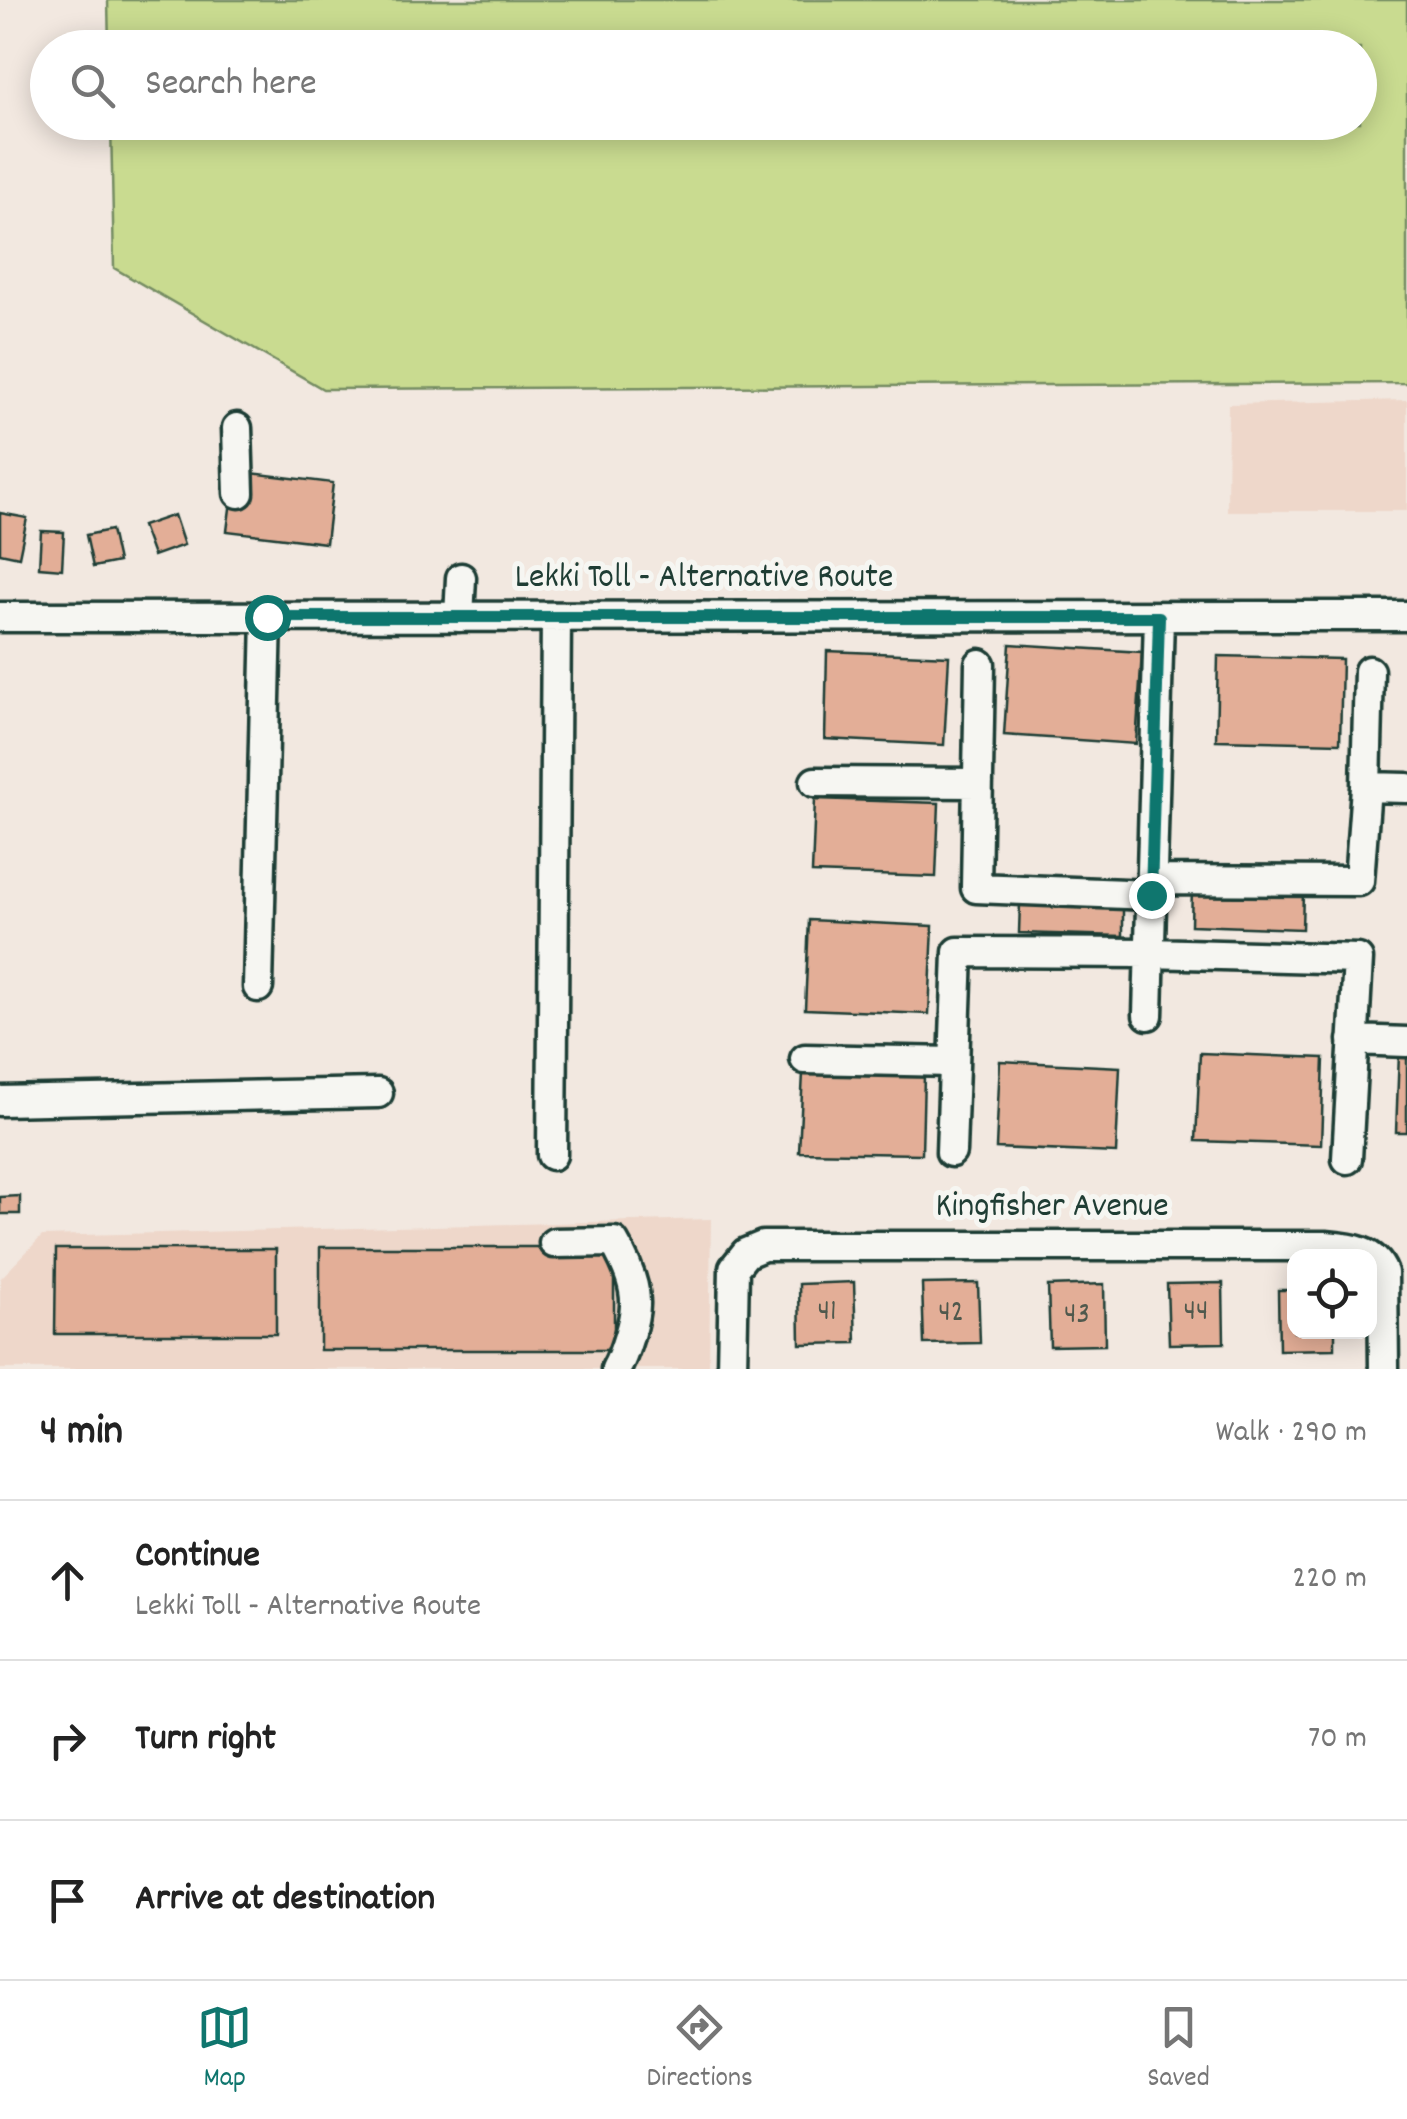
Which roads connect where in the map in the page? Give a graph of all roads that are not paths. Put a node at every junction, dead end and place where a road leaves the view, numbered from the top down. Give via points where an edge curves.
1 (237, 428) dead end
2 (239, 493) dead end
3 (461, 578) dead end
4 (1407, 616) edge
5 (0, 617) edge
6 (267, 617) junction
7 (459, 617) junction
8 (556, 617) junction
9 (1159, 617) junction
10 (980, 664) dead end
11 (1369, 671) dead end
12 (815, 782) dead end
13 (978, 784) junction
14 (1366, 786) junction
15 (1407, 788) edge
16 (1151, 887) junction
17 (1149, 953) junction
18 (258, 987) dead end
19 (1148, 1014) dead end
20 (1353, 1040) junction
21 (1407, 1042) edge
22 (805, 1059) dead end
23 (954, 1062) junction
24 (378, 1092) dead end
25 (0, 1101) edge
26 (951, 1152) dead end
27 (552, 1155) dead end
28 (1348, 1159) dead end
29 (554, 1242) dead end
30 (616, 1369) edge
31 (732, 1369) edge
32 (1384, 1369) edge

1 - 2 street
3 - 7 street
4 - 9 street, Lekki Toll - Alternative Route
5 - 6 street, Lekki Toll - Alternative Route
6 - 7 street, Lekki Toll - Alternative Route
6 - 18 street
7 - 8 street, Lekki Toll - Alternative Route
8 - 9 street, Lekki Toll - Alternative Route
8 - 27 street
9 - 16 street
10 - 13 street
11 - 14 street
12 - 13 street
13 - 16 street via 976,888
14 - 15 street
14 - 16 street via 1359,881
16 - 17 street
17 - 19 street
17 - 20 street via 1358,959
17 - 23 street via 958,952
20 - 21 street
20 - 28 street
22 - 23 street
23 - 26 street
24 - 25 street
29 - 30 street via 614,1242 626,1264 635,1305
31 - 32 street, Kingfisher Avenue via 734,1268 763,1246 1325,1246 1359,1251 1383,1273

